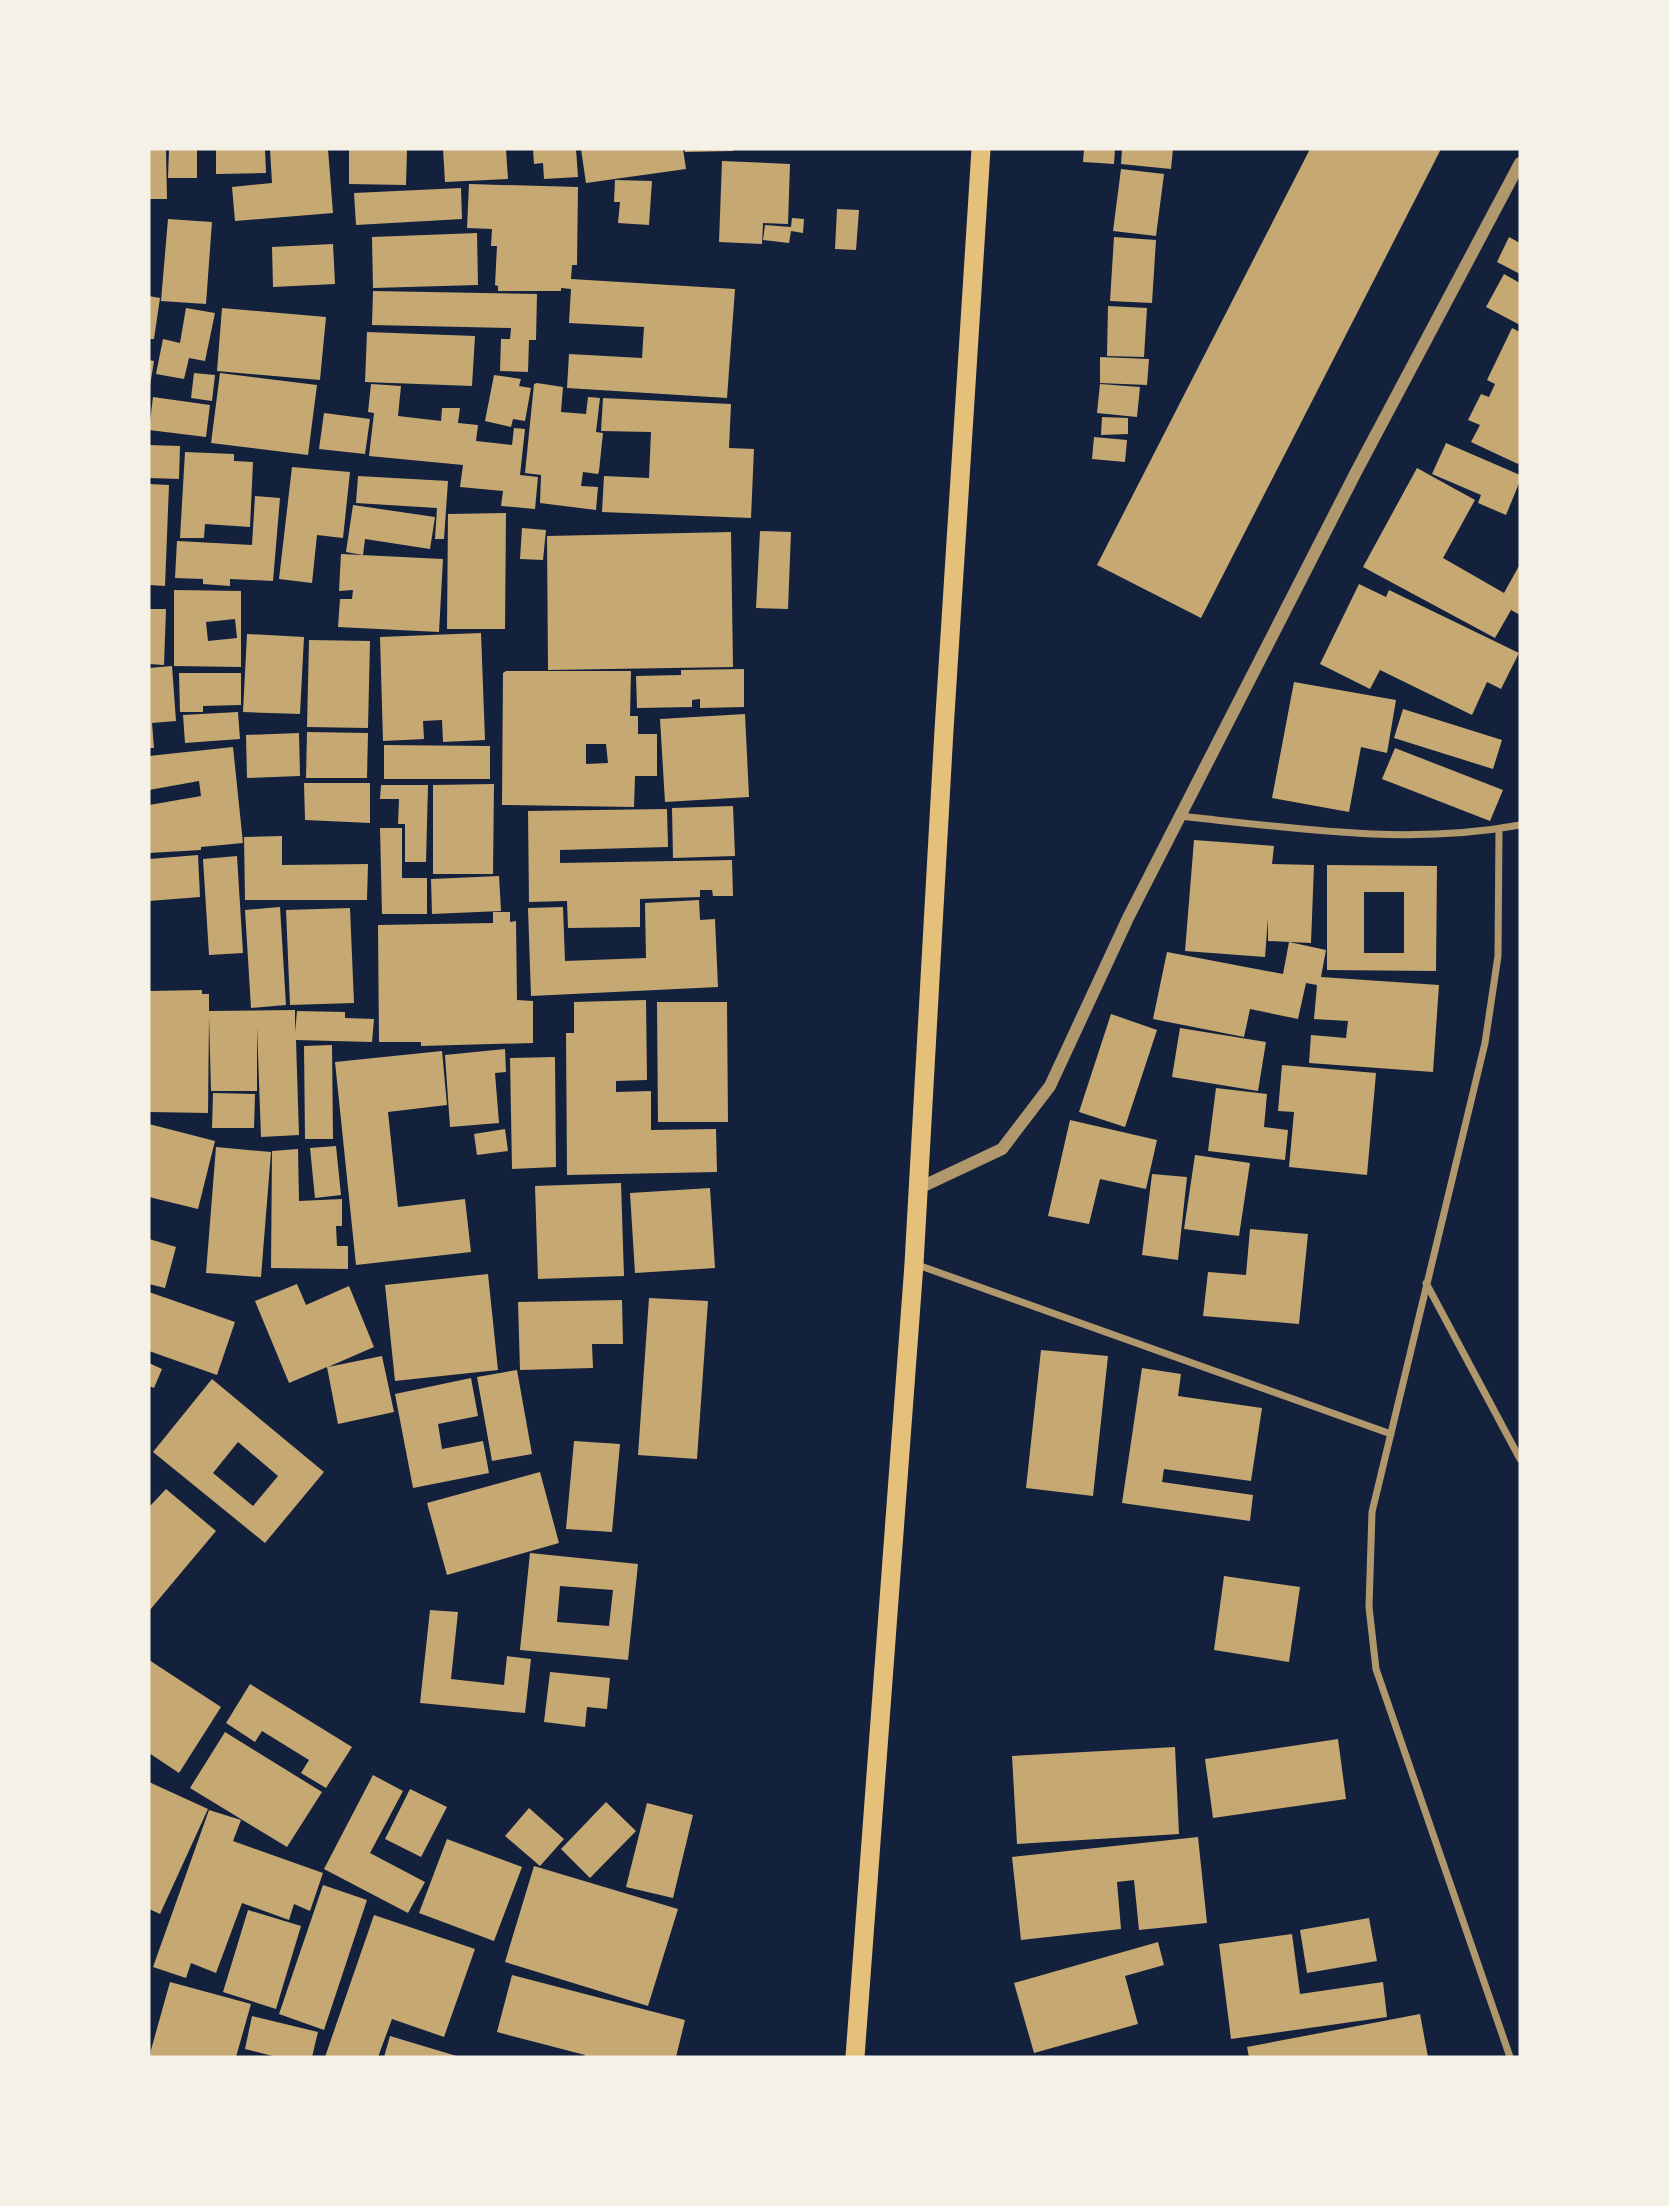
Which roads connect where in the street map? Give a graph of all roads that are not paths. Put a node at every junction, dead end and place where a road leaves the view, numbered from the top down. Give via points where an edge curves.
1 (981, 149) edge
2 (1520, 163) edge
3 (1180, 816) junction
4 (1520, 825) edge
5 (1499, 829) junction
6 (918, 1189) junction
7 (914, 1264) junction
8 (1426, 1282) junction
9 (1391, 1434) junction
10 (1520, 1459) edge
11 (855, 2057) edge
12 (1510, 2057) edge

1 - 6 highway
2 - 3 street
3 - 5 street via 1360,835
3 - 6 street via 1050,1086 1002,1149
4 - 5 street
5 - 8 street via 1498,956 1485,1043
6 - 7 highway
7 - 9 street
7 - 11 highway
8 - 9 street
8 - 10 street
9 - 12 street via 1372,1512 1369,1607 1376,1669

